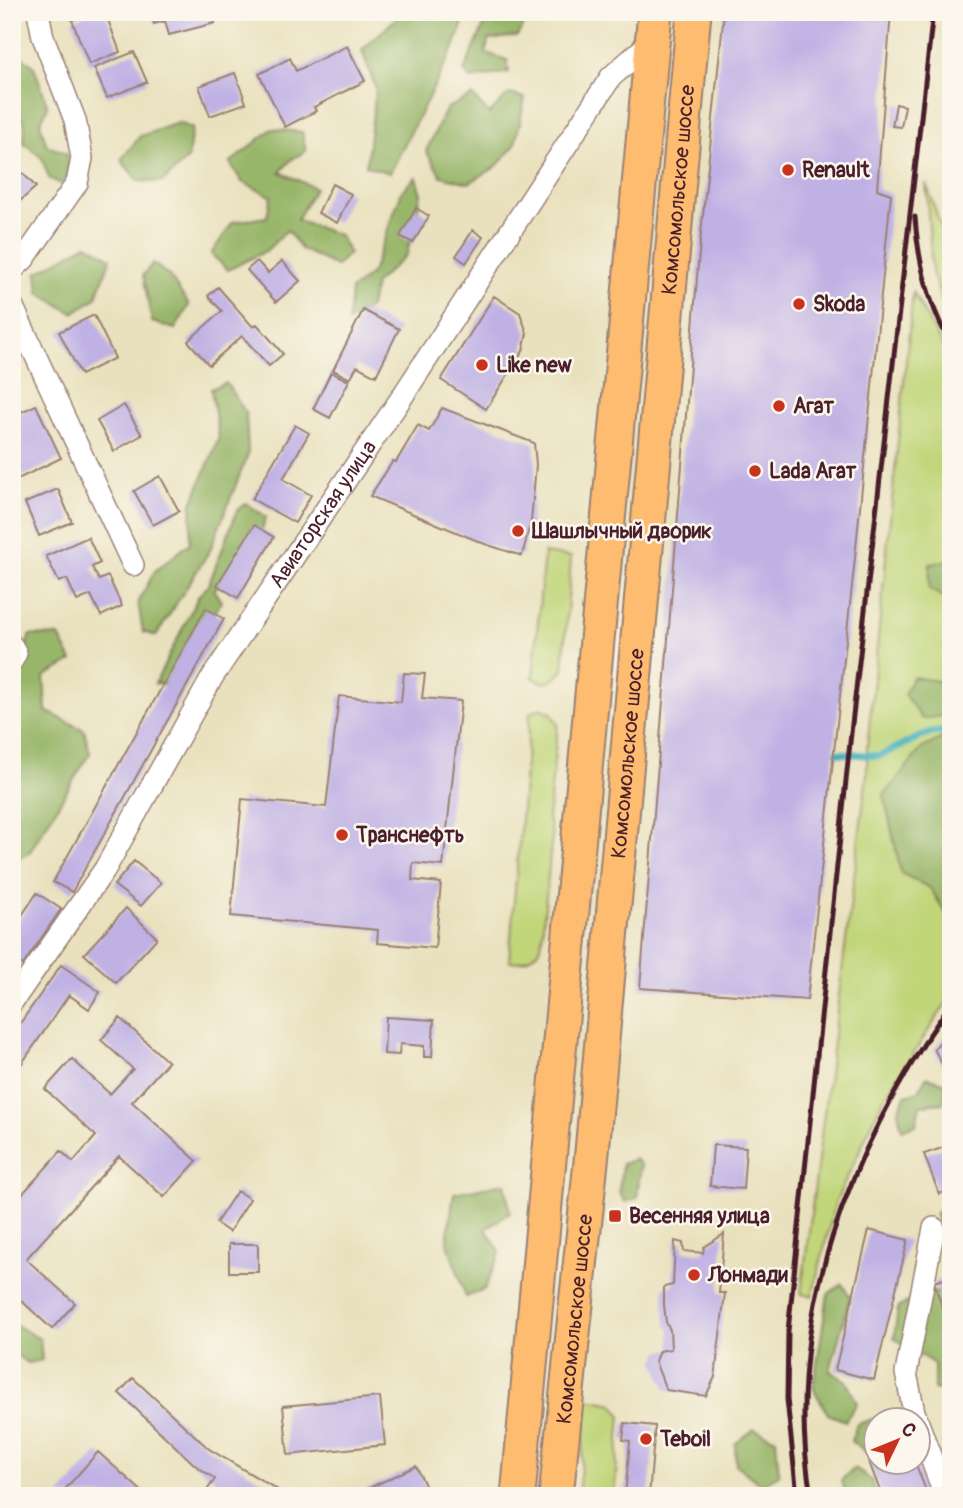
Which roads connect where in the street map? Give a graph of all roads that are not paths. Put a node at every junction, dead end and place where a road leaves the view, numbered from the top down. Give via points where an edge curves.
1 (38, 12) edge
2 (694, 12) edge
3 (654, 26) edge
4 (12, 270) edge
5 (12, 305) edge
6 (133, 565) dead end
7 (12, 1002) edge
8 (934, 1228) dead end
9 (518, 1496) edge
10 (556, 1496) edge
11 (945, 1496) edge

1 - 4 street via 75,120 82,158 77,183
2 - 10 main road, Комсомольское шоссе
3 - 7 street, Авиаторская улица via 611,77 213,676 105,869
3 - 9 main road, Комсомольское шоссе
5 - 6 street
8 - 11 street via 906,1373 914,1412

